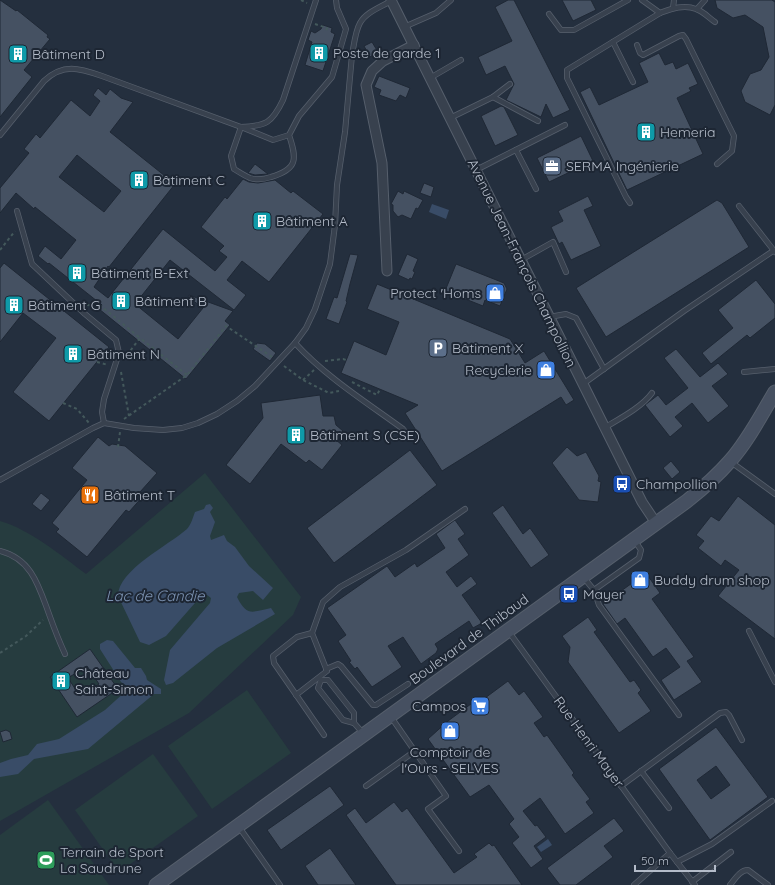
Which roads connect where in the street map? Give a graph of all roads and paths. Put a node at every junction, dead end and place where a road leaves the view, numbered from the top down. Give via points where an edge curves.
1 (316, 0) edge
2 (336, 0) edge
3 (451, 0) edge
4 (628, 0) edge
5 (642, 0) edge
6 (674, 0) edge
7 (705, 0) edge
8 (391, 1) edge
9 (673, 8) junction
10 (697, 9) junction
11 (660, 13) junction
12 (549, 14) dead end
13 (316, 18) dead end
14 (714, 22) dead end
15 (404, 27) junction
16 (326, 31) dead end
17 (613, 42) junction
18 (414, 45) junction
19 (637, 45) dead end
20 (461, 60) dead end
21 (430, 78) junction
22 (633, 82) dead end
23 (510, 84) dead end
24 (492, 97) junction
25 (450, 118) junction
26 (538, 121) dead end
27 (565, 125) dead end
28 (241, 127) junction
29 (0, 135) edge
30 (289, 135) junction
31 (516, 150) junction
32 (717, 164) dead end
33 (476, 170) junction
34 (536, 189) dead end
35 (630, 203) dead end
36 (739, 206) dead end
37 (17, 211) dead end
38 (21, 224) junction
39 (0, 250) edge
40 (774, 252) edge
41 (521, 260) junction
42 (387, 272) dead end
43 (566, 272) dead end
44 (86, 305) dead end
45 (549, 317) junction
46 (140, 337) junction
47 (295, 343) junction
48 (277, 361) junction
49 (96, 362) dead end
50 (114, 367) junction
51 (121, 369) junction
52 (604, 369) junction
53 (775, 369) edge
54 (744, 372) dead end
55 (187, 375) junction
56 (583, 384) junction
57 (344, 386) junction
58 (380, 389) dead end
59 (775, 392) edge
60 (652, 393) dead end
61 (63, 404) dead end
62 (77, 409) dead end
63 (129, 416) junction
64 (126, 418) dead end
65 (104, 423) junction
66 (121, 426) junction
67 (604, 428) junction
68 (410, 438) dead end
69 (118, 447) dead end
70 (730, 461) junction
71 (0, 480) edge
72 (775, 494) edge
73 (466, 509) dead end
74 (656, 523) junction
75 (634, 540) junction
76 (0, 551) edge
77 (583, 576) junction
78 (594, 590) junction
79 (48, 614) junction
80 (508, 631) junction
81 (749, 631) dead end
82 (312, 633) junction
83 (0, 653) edge
84 (65, 654) dead end
85 (326, 669) junction
86 (319, 679) junction
87 (775, 682) edge
88 (408, 684) dead end
89 (296, 694) junction
90 (390, 715) junction
91 (679, 715) dead end
92 (354, 723) junction
93 (364, 734) junction
94 (324, 735) dead end
95 (742, 740) dead end
96 (416, 751) junction
97 (641, 771) junction
98 (366, 786) dead end
99 (621, 786) junction
100 (772, 801) dead end
101 (669, 808) dead end
102 (238, 826) junction
103 (459, 852) dead end
104 (730, 852) dead end
105 (670, 853) junction
106 (676, 862) junction
107 (693, 883) edge
108 (156, 885) edge
109 (280, 885) edge
110 (634, 885) edge
111 (730, 885) edge
112 (768, 885) edge

1 - 28 lane via 278,111 269,121 258,127
2 - 30 lane via 346,29 332,77 299,116
3 - 15 lane via 436,13
4 - 12 lane via 574,30 562,30
5 - 11 lane
6 - 9 lane
7 - 10 lane
8 - 15 street, Avenue Jean-François Champollion
8 - 47 lane via 374,10 360,23 352,55 330,264 315,309
9 - 10 lane
9 - 11 lane
10 - 14 lane
11 - 17 lane
13 - 16 path via 314,24 327,28
15 - 18 street, Avenue Jean-François Champollion
17 - 22 lane
17 - 35 lane via 567,70 567,78
18 - 21 street, Avenue Jean-François Champollion
18 - 42 street via 383,61 372,71 366,85 382,163
19 - 32 lane via 643,55 680,36 683,35 686,39 734,136 732,151
20 - 21 lane
21 - 25 street, Avenue Jean-François Champollion
23 - 24 lane
24 - 25 lane
24 - 26 lane
25 - 33 street, Avenue Jean-François Champollion
27 - 31 lane
28 - 29 lane via 102,76 81,69 68,68 50,75
28 - 30 lane via 273,140
28 - 30 lane via 231,156 232,162 234,169 251,178 266,179 284,173 293,165 294,152
31 - 33 lane
31 - 34 lane
33 - 41 street, Avenue Jean-François Champollion
36 - 40 lane
37 - 38 lane
38 - 39 path
38 - 50 lane via 32,264 116,340 119,353
40 - 52 lane via 684,311
41 - 43 lane via 553,242
41 - 45 street, Avenue Jean-François Champollion
44 - 46 path via 101,306
45 - 52 lane via 566,314 576,318
45 - 56 street, Avenue Jean-François Champollion
46 - 51 path via 124,358
46 - 55 path
47 - 48 lane
47 - 57 lane
48 - 55 path via 226,326
48 - 57 path via 303,380 329,393 340,391
48 - 66 lane via 255,386 237,401 198,423 163,430
49 - 50 path
50 - 51 path
50 - 65 lane via 104,399
51 - 63 path
52 - 56 lane
53 - 54 lane
55 - 63 path
56 - 67 street, Avenue Jean-François Champollion
57 - 58 path via 348,380 377,395
57 - 68 lane via 403,429
59 - 70 street, Boulevard de Thibaud
60 - 67 lane via 630,412
61 - 62 path
63 - 64 path
65 - 66 lane
65 - 71 lane
66 - 69 path
67 - 74 street, Avenue Jean-François Champollion via 642,502
70 - 72 lane
70 - 74 street, Boulevard de Thibaud via 703,488
73 - 82 lane via 406,550 340,587 324,602
74 - 75 street, Boulevard de Thibaud
75 - 77 street, Boulevard de Thibaud
75 - 78 lane via 641,550 639,558
76 - 79 lane via 21,561 30,572 38,584
77 - 78 lane
77 - 80 street, Boulevard de Thibaud
78 - 91 lane via 599,605
79 - 83 path via 26,636
79 - 84 lane
80 - 90 street, Boulevard de Thibaud
80 - 99 lane, Rue Henri Mayer
81 - 87 lane
82 - 85 lane
82 - 89 lane via 297,637 273,656 274,663
85 - 86 lane
85 - 88 lane via 338,664 341,666 376,706
86 - 89 lane
86 - 92 lane via 328,680 333,685 354,713
86 - 92 lane via 318,688 342,720
89 - 94 lane
90 - 93 street, Boulevard de Thibaud
90 - 96 lane
92 - 93 lane
93 - 102 street, Boulevard de Thibaud
95 - 97 lane via 729,715 726,712 720,713
96 - 98 lane
96 - 103 lane via 446,796 428,809
97 - 99 lane
97 - 101 lane
99 - 105 lane, Rue Henri Mayer
100 - 106 lane via 712,844
102 - 108 street, Boulevard de Thibaud
102 - 109 lane
104 - 107 lane
105 - 106 lane, Rue Henri Mayer
105 - 110 lane
106 - 107 lane, Rue Henri Mayer
111 - 112 lane via 744,870 748,870

